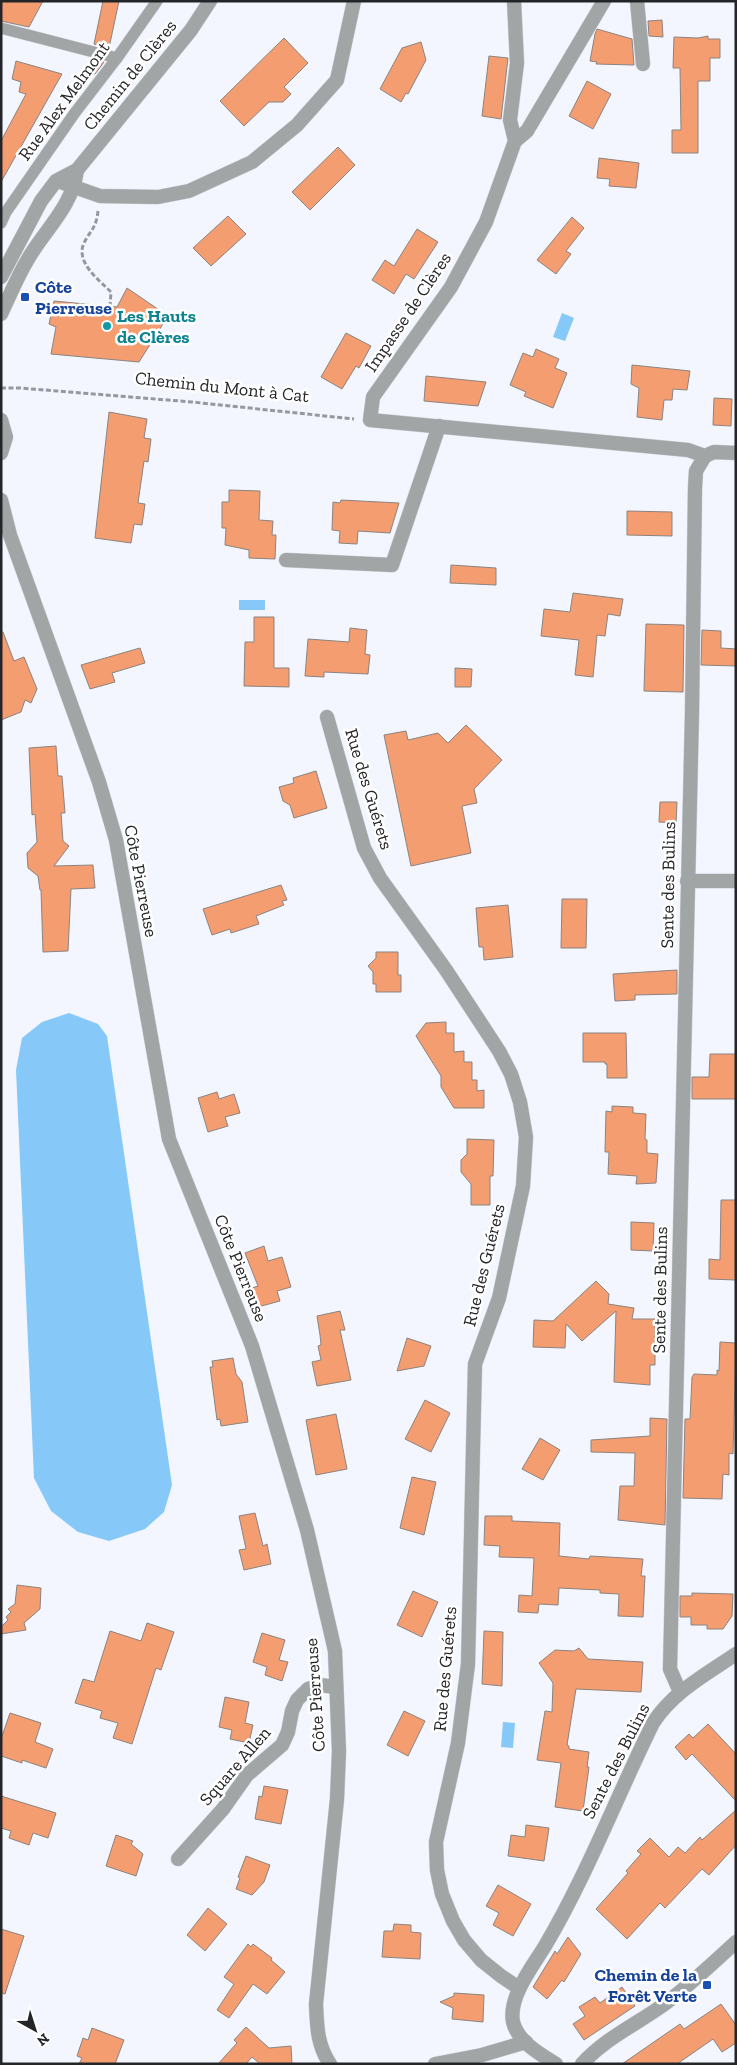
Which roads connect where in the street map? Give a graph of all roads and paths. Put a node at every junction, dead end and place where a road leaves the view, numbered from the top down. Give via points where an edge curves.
1 (157, 1) edge
2 (210, 1) edge
3 (354, 1) edge
4 (514, 1) edge
5 (604, 1) edge
6 (637, 1) edge
7 (1, 28) edge
8 (117, 58) junction
9 (643, 64) dead end
10 (515, 141) junction
11 (77, 170) junction
12 (56, 181) junction
13 (75, 188) junction
14 (100, 196) junction
15 (1, 223) edge
16 (1, 277) edge
17 (110, 306) dead end
18 (1, 314) edge
19 (1, 388) edge
20 (1, 420) edge
21 (370, 420) junction
22 (440, 426) junction
23 (1, 452) edge
24 (736, 453) edge
25 (705, 456) junction
26 (1, 500) edge
27 (286, 560) dead end
28 (327, 717) dead end
29 (687, 881) junction
30 (736, 881) edge
31 (736, 1654) edge
32 (335, 1686) junction
33 (680, 1692) junction
34 (178, 1859) dead end
35 (736, 1942) edge
36 (519, 1988) junction
37 (526, 2042) junction
38 (330, 2064) edge
39 (435, 2064) edge
40 (556, 2064) edge
41 (582, 2064) edge

1 - 8 lane, Rue Alex Melmont
2 - 11 street, Chemin de Clères via 191,30
3 - 14 street via 337,80 297,125 252,162 189,191 158,197
4 - 10 street via 517,63 510,120
5 - 10 street, Impasse de Clères via 527,131
6 - 9 street
7 - 8 lane
8 - 15 lane, Rue Alex Melmont via 74,114
10 - 21 street, Impasse de Clères via 486,222 450,287 373,397
11 - 12 street, Chemin de Clères
11 - 13 street
12 - 13 street
12 - 16 street, Chemin de Clères via 41,201
13 - 14 street
13 - 18 street via 32,253
14 - 17 path via 97,224 82,245 84,264 110,292
19 - 21 path, Chemin du Mont à Cat via 192,402
20 - 23 street via 6,437
21 - 22 street
22 - 25 street via 688,450
22 - 27 street via 392,565
24 - 25 street via 714,452
25 - 29 street, Sente des Bulins via 696,471 695,488
26 - 32 street, Côte Pierreuse via 10,535 99,782 116,840 169,1139 252,1346 307,1530 335,1651
28 - 36 street, Rue des Guérets via 364,848 380,878 446,970 512,1074 526,1137 523,1186 499,1298 475,1364 468,1664 458,1743 436,1842 442,1894 456,1928 481,1960
29 - 30 street
29 - 33 street, Sente des Bulins via 670,1669
31 - 33 street
32 - 34 street, Square Allen via 320,1685 308,1689 297,1700 282,1746 247,1775 223,1809
32 - 38 street, Côte Pierreuse via 339,1751 337,1799 316,2004 317,2035
33 - 36 street, Sente des Bulins via 653,1722 573,1894
35 - 41 street via 666,2002 599,2048
36 - 37 street, Sente des Bulins via 514,2022
37 - 39 street via 482,2056
37 - 40 street, Sente des Bulins

